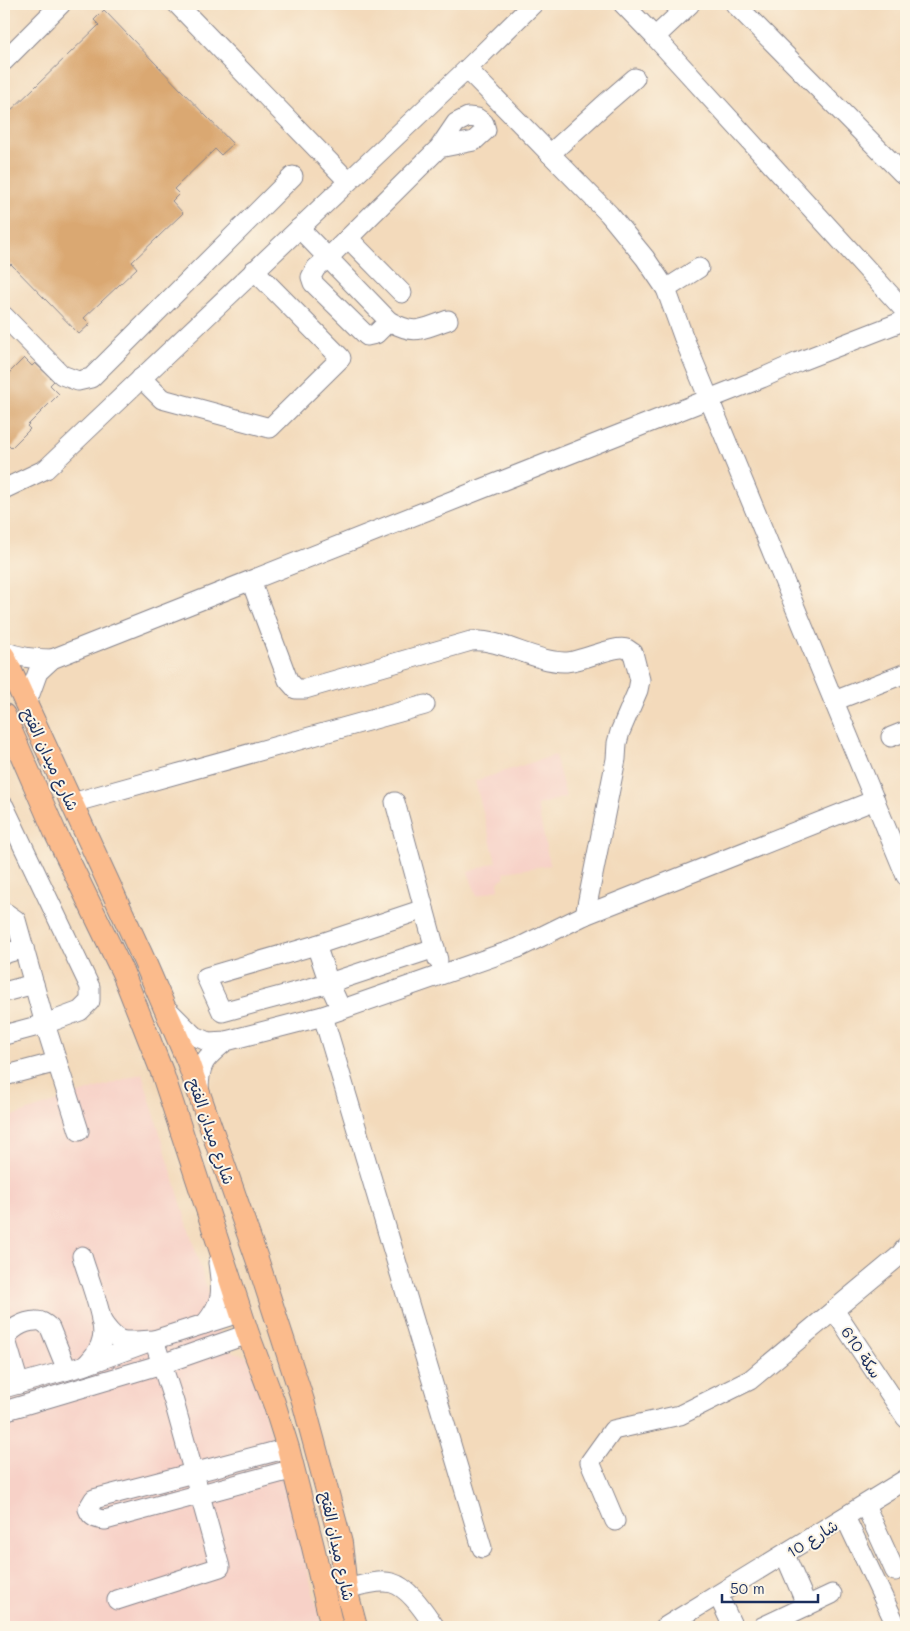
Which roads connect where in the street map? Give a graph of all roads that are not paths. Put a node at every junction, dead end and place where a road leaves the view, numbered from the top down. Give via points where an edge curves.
1 (61, 4) edge
2 (177, 4) edge
3 (533, 4) edge
4 (622, 4) edge
5 (690, 4) edge
6 (735, 4) edge
7 (655, 37) junction
8 (4, 60) edge
9 (467, 69) junction
10 (635, 78) dead end
11 (439, 148) dead end
12 (550, 154) junction
13 (905, 175) edge
14 (293, 176) dead end
15 (348, 181) junction
16 (299, 228) junction
17 (348, 238) junction
18 (328, 258) junction
19 (699, 268) dead end
20 (254, 270) junction
21 (666, 289) junction
22 (402, 293) dead end
23 (906, 312) edge
24 (448, 320) dead end
25 (906, 320) edge
26 (389, 321) junction
27 (6, 324) edge
28 (141, 378) junction
29 (709, 398) junction
30 (4, 489) edge
31 (250, 581) junction
32 (4, 652) edge
33 (4, 656) edge
34 (52, 659) junction
35 (906, 673) edge
36 (834, 701) junction
37 (26, 705) junction
38 (425, 705) dead end
39 (4, 715) edge
40 (875, 800) junction
41 (395, 802) dead end
42 (72, 803) junction
43 (4, 806) edge
44 (906, 876) edge
45 (424, 909) junction
46 (4, 914) edge
47 (585, 915) junction
48 (316, 945) junction
49 (24, 948) junction
50 (435, 948) junction
51 (4, 954) edge
52 (443, 973) junction
53 (329, 983) junction
54 (34, 984) junction
55 (4, 992) edge
56 (163, 1005) junction
57 (341, 1009) junction
58 (323, 1016) junction
59 (45, 1024) junction
60 (4, 1035) edge
61 (226, 1041) junction
62 (57, 1062) junction
63 (4, 1076) edge
64 (199, 1094) junction
65 (79, 1131) dead end
66 (215, 1232) junction
67 (906, 1248) edge
68 (82, 1256) dead end
69 (834, 1310) junction
70 (263, 1314) junction
71 (101, 1320) junction
72 (205, 1324) junction
73 (248, 1334) junction
74 (154, 1340) junction
75 (162, 1364) junction
76 (86, 1365) junction
77 (67, 1370) junction
78 (11, 1386) edge
79 (4, 1411) edge
80 (906, 1418) edge
81 (291, 1458) junction
82 (194, 1472) junction
83 (906, 1479) edge
84 (200, 1495) junction
85 (864, 1505) junction
86 (845, 1517) junction
87 (615, 1521) dead end
88 (482, 1548) dead end
89 (785, 1555) junction
90 (895, 1571) dead end
91 (346, 1589) junction
92 (832, 1594) dead end
93 (718, 1595) junction
94 (118, 1600) dead end
95 (807, 1606) junction
96 (332, 1627) edge
97 (356, 1627) edge
98 (435, 1627) edge
99 (665, 1627) edge
100 (733, 1627) edge
101 (762, 1627) edge
102 (897, 1627) edge

1 - 8 street
2 - 15 street
3 - 9 street
4 - 7 street
5 - 7 street
6 - 13 street
7 - 23 street
9 - 12 street
9 - 15 street
10 - 12 street
11 - 17 street
12 - 21 street via 609,214
14 - 27 street via 91,378 78,382 62,375
15 - 16 street
16 - 18 street
16 - 20 street
17 - 18 street
17 - 22 street
18 - 26 street
18 - 26 street via 316,268 311,277 313,283 367,336 376,334
19 - 21 street
20 - 28 street
20 - 28 street via 342,358 270,428 162,399
21 - 29 street
24 - 26 street via 414,331
25 - 29 street
28 - 30 street via 46,469
29 - 31 street
29 - 36 street
31 - 34 street
31 - 47 street via 288,680 296,689 471,641 481,640 556,662 568,662 616,649 626,648 633,653 640,680 617,743
32 - 34 street
33 - 37 main road, شارع ميدان الفتح
34 - 37 street via 38,672
35 - 36 street
36 - 40 street
37 - 42 main road, شارع ميدان الفتح
38 - 42 street
39 - 66 main road, شارع ميدان الفتح via 55,832 124,973 162,1072
40 - 44 street
40 - 47 street
41 - 45 street
42 - 56 main road, شارع ميدان الفتح
43 - 59 street via 90,987 90,1001 80,1011
45 - 48 street
45 - 50 street
46 - 49 street via 16,920
47 - 52 street via 518,948
48 - 53 street
48 - 53 street via 206,977 222,1012
49 - 51 street
49 - 54 street
50 - 52 street
50 - 53 street
52 - 57 street
53 - 57 street
54 - 55 street
54 - 59 street
56 - 61 street via 194,1035 209,1042
56 - 64 main road, شارع ميدان الفتح
57 - 58 street
58 - 61 street
58 - 88 street
59 - 60 street
59 - 62 street
61 - 64 street via 202,1064
62 - 63 street
62 - 65 street
64 - 70 main road, شارع ميدان الفتح
66 - 70 main road, شارع ميدان الفتح
66 - 72 street via 221,1297
67 - 69 street
68 - 71 street
69 - 80 street, سكة 610
69 - 87 street via 750,1380 680,1415 613,1430 590,1462
70 - 72 street
70 - 73 main road, شارع ميدان الفتح
70 - 73 main road
70 - 91 main road, شارع ميدان الفتح via 304,1401 341,1543
71 - 74 street via 121,1341
71 - 76 street via 103,1337 98,1351
72 - 74 street
73 - 75 street
73 - 81 main road, شارع ميدان الفتح
74 - 75 street
74 - 76 street
75 - 79 street
75 - 82 street
76 - 77 street
77 - 78 street
77 - 78 street via 50,1328 36,1320 25,1323 13,1329 6,1340
81 - 82 street
81 - 84 street
81 - 96 main road, شارع ميدان الفتح
82 - 84 street
82 - 84 street via 94,1500 88,1509 97,1519 105,1520
83 - 85 street, شارع 10
84 - 94 street via 220,1567
85 - 86 street, شارع 10
85 - 90 street
86 - 89 street, شارع 10
86 - 102 street
89 - 93 street, شارع 10
89 - 95 street
91 - 97 main road, شارع ميدان الفتح
91 - 98 street via 392,1583 413,1596
92 - 95 street
93 - 99 street, شارع 10
93 - 100 street
95 - 101 street

